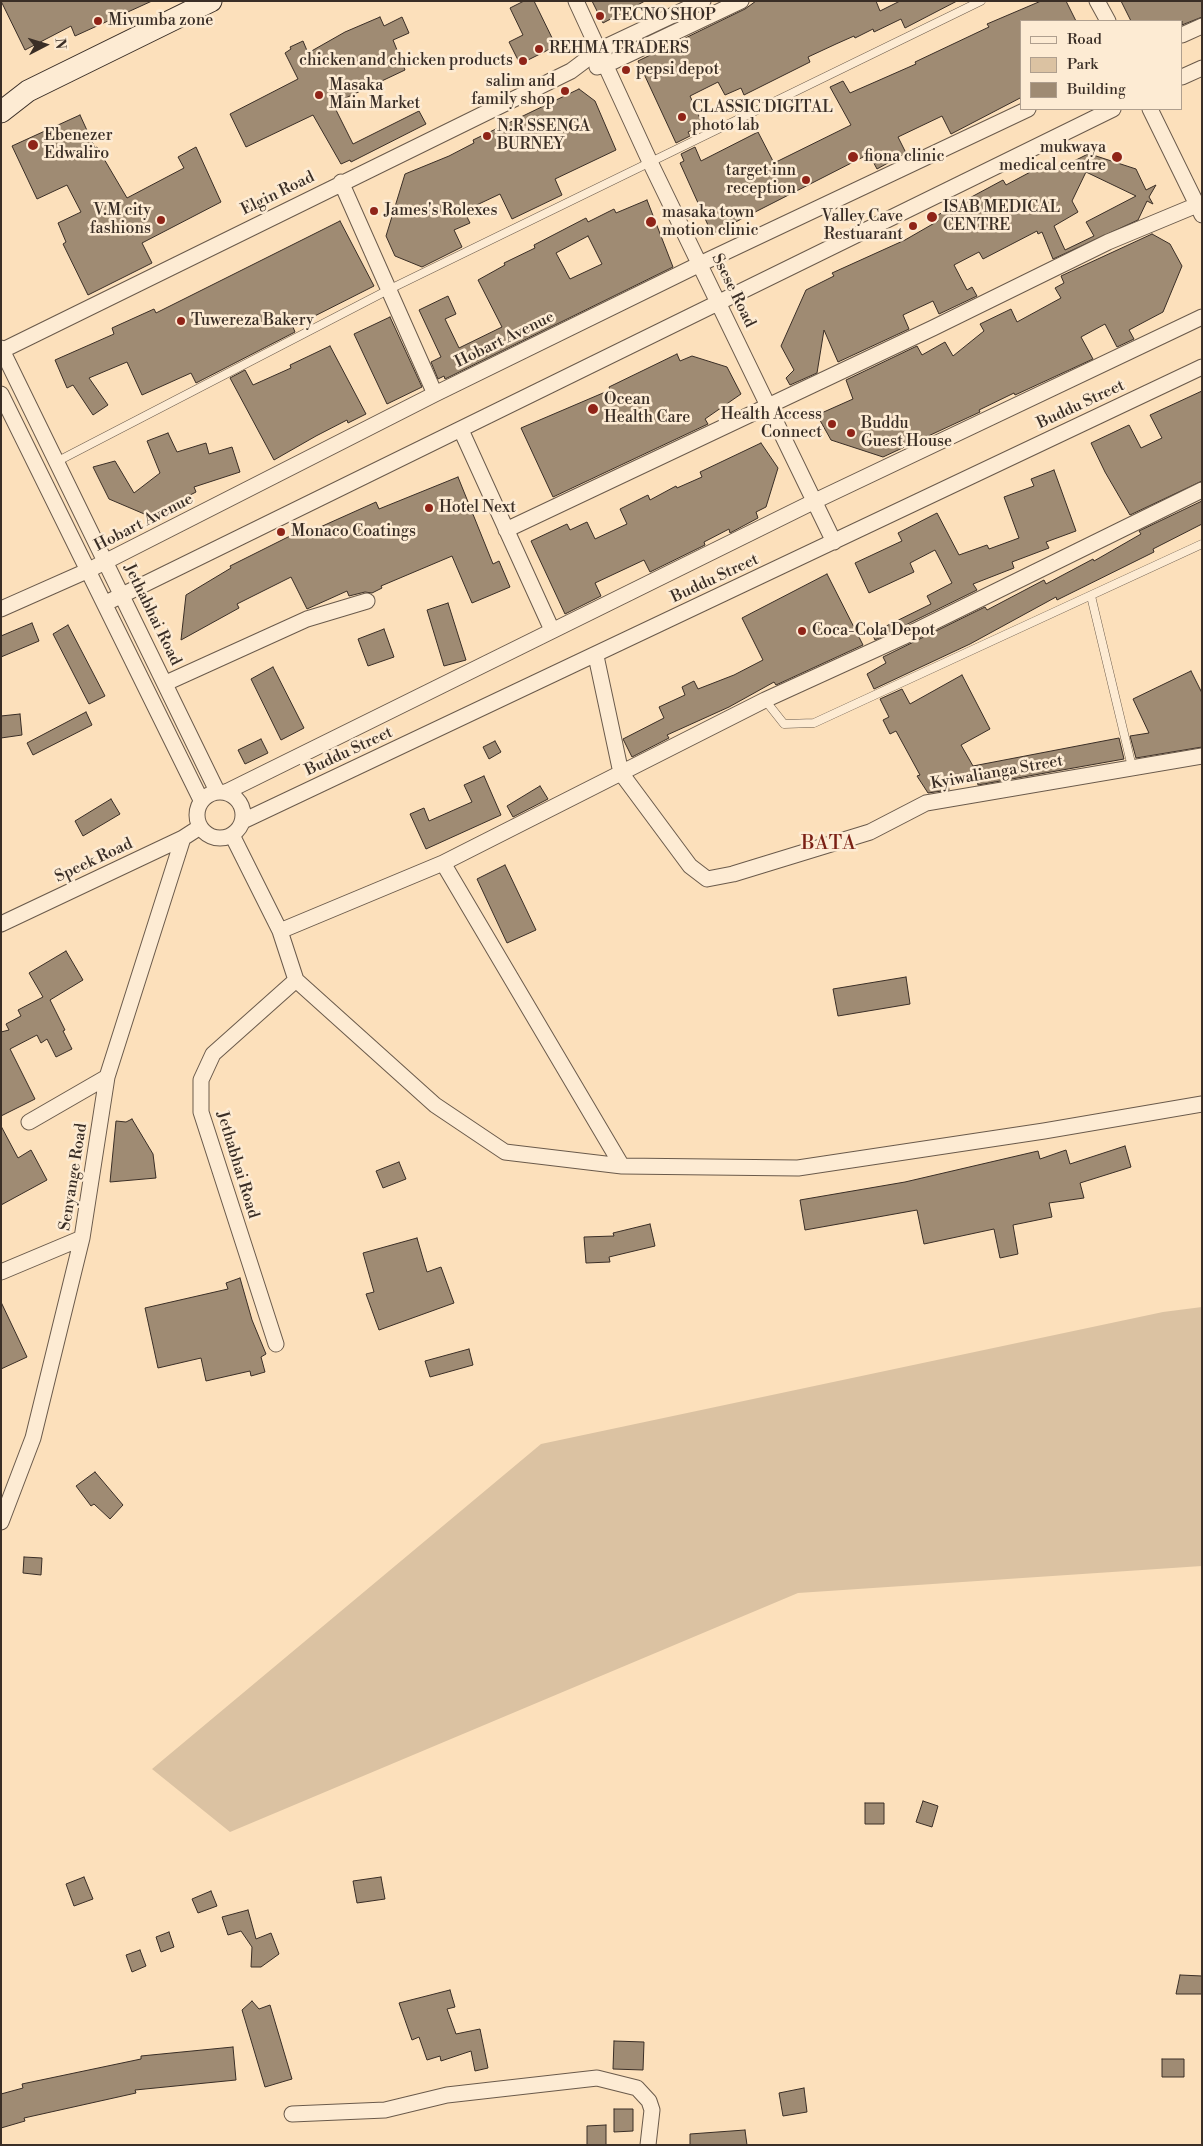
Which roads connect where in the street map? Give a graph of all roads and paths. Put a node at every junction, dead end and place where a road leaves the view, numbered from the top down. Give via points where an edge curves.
1 (211, 1) edge
2 (576, 1) edge
3 (703, 1) edge
4 (741, 1) edge
5 (981, 1) edge
6 (1097, 1) edge
7 (1107, 20) edge
8 (1202, 26) edge
9 (1183, 35) edge
10 (599, 50) junction
11 (606, 65) junction
12 (1202, 68) edge
13 (571, 71) junction
14 (1183, 77) edge
15 (28, 92) junction
16 (1, 97) edge
17 (1026, 110) edge
18 (1111, 110) edge
19 (1151, 110) edge
20 (1, 112) edge
21 (650, 162) junction
22 (341, 182) junction
23 (1200, 207) edge
24 (700, 264) junction
25 (390, 289) junction
26 (719, 302) junction
27 (1202, 317) edge
28 (2, 349) edge
29 (1202, 367) edge
30 (1, 394) edge
31 (435, 394) junction
32 (769, 406) junction
33 (461, 430) junction
34 (58, 461) junction
35 (1202, 490) edge
36 (815, 501) junction
37 (506, 530) junction
38 (834, 542) junction
39 (1202, 544) edge
40 (106, 562) junction
41 (89, 570) junction
42 (123, 595) junction
43 (1091, 596) junction
44 (367, 601) dead end
45 (106, 603) junction
46 (1, 609) edge
47 (552, 630) junction
48 (596, 656) junction
49 (166, 683) junction
50 (766, 700) junction
51 (1202, 756) edge
52 (1132, 767) junction
53 (621, 773) junction
54 (222, 791) junction
55 (201, 800) junction
56 (243, 821) junction
57 (200, 826) junction
58 (232, 836) junction
59 (183, 838) junction
60 (442, 863) junction
61 (1, 924) edge
62 (280, 931) junction
63 (296, 980) junction
64 (107, 1077) junction
65 (1202, 1104) edge
66 (29, 1122) dead end
67 (622, 1166) junction
68 (82, 1238) junction
69 (1, 1272) edge
70 (276, 1344) dead end
71 (1, 1522) edge
72 (292, 2114) dead end
73 (648, 2145) edge

1 - 15 street
2 - 10 street, Ssese Road
3 - 10 street, Elgin Road
4 - 11 street, Elgin Road
5 - 21 lane
6 - 7 street
8 - 9 street
10 - 11 street, Ssese Road
10 - 13 street, Elgin Road
11 - 13 street, Elgin Road
11 - 21 street, Ssese Road
12 - 14 street
13 - 22 street, Elgin Road
15 - 16 street
15 - 20 street
17 - 24 street, Hobart Avenue
18 - 26 street
19 - 23 street
21 - 24 street, Ssese Road
21 - 25 lane
22 - 25 street
22 - 28 street, Elgin Road
23 - 32 street via 1108,242
24 - 26 street, Ssese Road
24 - 31 street, Hobart Avenue
25 - 31 street
25 - 34 lane
26 - 32 street, Ssese Road
26 - 33 street
27 - 36 street
28 - 34 street, Jethabhai Road
29 - 38 street, Buddu Street
30 - 41 street
31 - 40 street, Hobart Avenue
32 - 36 street, Ssese Road
32 - 37 street
33 - 37 street
33 - 42 street
34 - 40 street, Jethabhai Road
35 - 50 street via 903,637
36 - 38 street, Ssese Road
36 - 47 street
37 - 47 street
38 - 48 street, Buddu Street
39 - 43 lane
40 - 41 street, Hobart Avenue
40 - 42 street, Jethabhai Road
41 - 45 street
41 - 46 street, Hobart Avenue
42 - 45 street
42 - 49 street, Jethabhai Road
43 - 50 lane via 814,723 784,724
43 - 52 lane
44 - 49 street via 308,619
45 - 55 street
47 - 54 street
48 - 53 street, Kyiwalianga Street
48 - 56 street, Buddu Street
49 - 54 street, Jethabhai Road
50 - 53 street
51 - 52 street, Kyiwalianga Street
52 - 53 street, Kyiwalianga Street via 926,803 870,832 707,879 690,866
53 - 60 street
54 - 55 street via 208,794
54 - 56 street via 235,796 240,803
55 - 57 street via 197,818
56 - 58 street
57 - 58 street via 214,838
57 - 59 street, Speek Road
58 - 62 street
59 - 61 street, Speek Road
59 - 64 street, Senyange Road
60 - 62 street
60 - 67 street
62 - 63 street
63 - 67 street via 435,1105 505,1152
63 - 70 street, Jethabhai Road via 212,1054 201,1080 201,1112
64 - 66 street
64 - 68 street, Senyange Road
65 - 67 street via 798,1168
68 - 69 street
68 - 71 street, Senyange Road via 33,1438
72 - 73 street via 385,2110 447,2095 597,2078 638,2088 649,2101 652,2110

